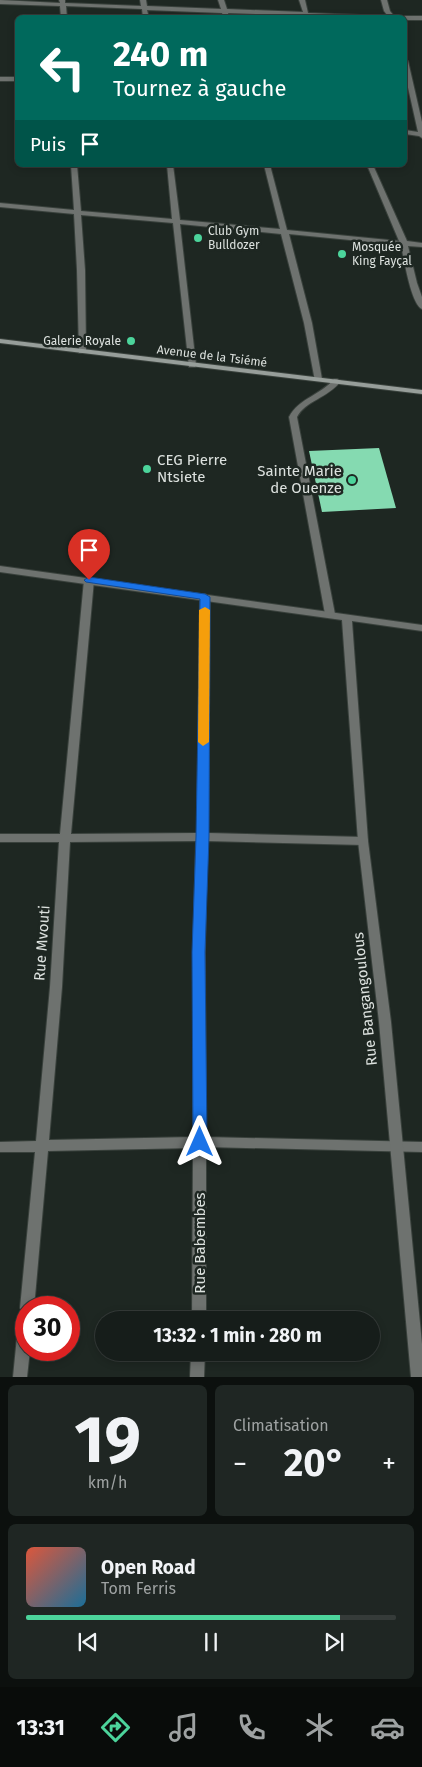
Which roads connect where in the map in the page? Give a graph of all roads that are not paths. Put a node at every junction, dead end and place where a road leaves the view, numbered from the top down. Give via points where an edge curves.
1 (143, 0) edge
2 (221, 0) edge
3 (302, 0) edge
4 (384, 0) edge
5 (0, 2) edge
6 (62, 2) edge
7 (144, 8) junction
8 (224, 10) junction
9 (64, 15) edge
10 (145, 15) edge
11 (226, 15) edge
12 (293, 15) edge
13 (307, 15) edge
14 (390, 15) edge
15 (407, 18) edge
16 (422, 18) edge
17 (407, 69) edge
18 (0, 79) edge
19 (15, 80) edge
20 (411, 82) edge
21 (407, 132) edge
22 (422, 134) edge
23 (74, 167) edge
24 (170, 167) edge
25 (268, 167) edge
26 (371, 167) edge
27 (0, 205) edge
28 (78, 213) junction
29 (177, 222) junction
30 (284, 231) junction
31 (404, 243) junction
32 (422, 245) edge
33 (422, 307) edge
34 (0, 341) edge
35 (82, 351) junction
36 (192, 365) junction
37 (318, 379) junction
38 (336, 381) junction
39 (422, 392) edge
40 (0, 569) edge
41 (89, 580) junction
42 (205, 597) junction
43 (330, 614) junction
44 (347, 617) junction
45 (422, 628) edge
46 (202, 837) junction
47 (0, 838) edge
48 (65, 839) junction
49 (364, 841) junction
50 (200, 1142) junction
51 (396, 1146) junction
52 (42, 1147) junction
53 (422, 1147) edge
54 (0, 1148) edge
55 (28, 1296) edge
56 (200, 1311) edge
57 (22, 1361) edge
58 (198, 1361) edge
59 (20, 1377) edge
60 (197, 1377) edge
61 (418, 1377) edge

1 - 7 street
2 - 8 street
3 - 13 street
4 - 14 street
5 - 6 street
6 - 7 street
6 - 9 street
7 - 8 street
7 - 10 street
8 - 11 street
8 - 12 street
15 - 16 street
17 - 20 street
18 - 19 street
20 - 22 street
21 - 22 street
23 - 28 street
24 - 29 street
25 - 30 street
26 - 31 street
27 - 28 street
28 - 29 street
28 - 35 street
29 - 30 street
29 - 36 street
30 - 31 street
30 - 37 street via 308,323
31 - 32 street
31 - 33 street
34 - 35 main road, Avenue de la Tsiémé
35 - 36 main road, Avenue de la Tsiémé
36 - 37 main road, Avenue de la Tsiémé
37 - 38 main road, Avenue de la Tsiémé
38 - 39 main road, Avenue de la Tsiémé
38 - 43 street via 331,390 301,405 293,417
40 - 41 street
41 - 42 street
41 - 48 street, Rue Mvouti
42 - 43 street
42 - 46 street, Rue Babembes
43 - 44 street
44 - 45 street
44 - 49 street, Rue Bangangoulous
46 - 48 street
46 - 49 street
46 - 50 street, Rue Babembes
47 - 48 street
48 - 52 street, Rue Mvouti
49 - 51 street, Rue Bangangoulous
50 - 51 street
50 - 52 street
50 - 56 street, Rue Babembes
51 - 53 street
51 - 61 street, Rue Bangangoulous
52 - 54 street
52 - 55 street, Rue Mvouti
57 - 59 street
58 - 60 street

